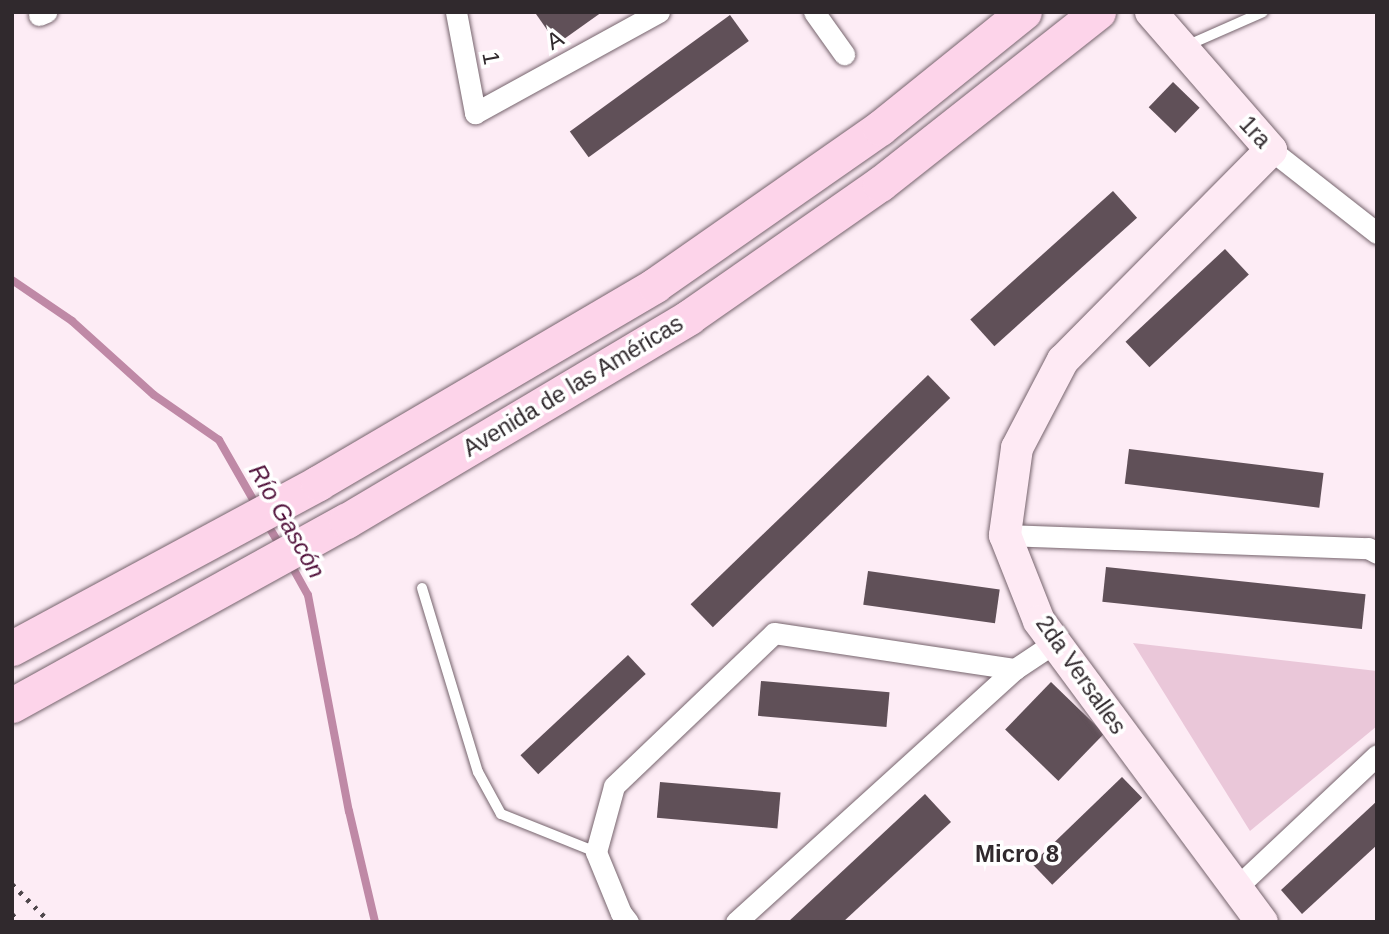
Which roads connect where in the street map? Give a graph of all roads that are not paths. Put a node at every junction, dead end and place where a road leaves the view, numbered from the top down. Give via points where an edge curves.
1 (456, 12) edge
2 (659, 12) edge
3 (814, 12) edge
4 (1024, 12) edge
5 (1098, 12) edge
6 (1151, 12) edge
7 (1263, 12) edge
8 (1180, 48) junction
9 (844, 54) dead end
10 (475, 113) joint
11 (1271, 150) junction
12 (1377, 233) edge
13 (1005, 535) junction
14 (1377, 553) edge
15 (422, 588) dead end
16 (79, 612) junction
17 (1054, 643) junction
18 (12, 648) edge
19 (99, 656) junction
20 (1016, 668) junction
21 (12, 705) edge
22 (1377, 755) edge
23 (596, 852) junction
24 (1237, 887) junction
25 (628, 922) edge
26 (736, 922) edge
27 (1262, 922) edge

1 - 10 street, 1
2 - 10 street, A
3 - 9 street
4 - 16 main road, Avenida de las Américas via 880,128 655,285 318,483
5 - 19 main road, Avenida de las Américas via 880,184 689,317 346,520
6 - 8 street, 1ra
7 - 8 lane
8 - 11 street, 1ra
11 - 12 street, 1ra
11 - 13 street, 2da Versalles via 1063,360 1017,448
13 - 14 street via 1368,548
13 - 17 street, 2da Versalles via 1039,621
15 - 23 lane via 478,772 501,814
16 - 18 main road, Avenida de las Américas
16 - 19 main road
17 - 20 street
17 - 24 street, 2da Versalles
19 - 21 main road, Avenida de las Américas
20 - 23 street via 774,633 614,786
20 - 26 street
22 - 24 street
23 - 25 street
24 - 27 street, 2da Versalles

